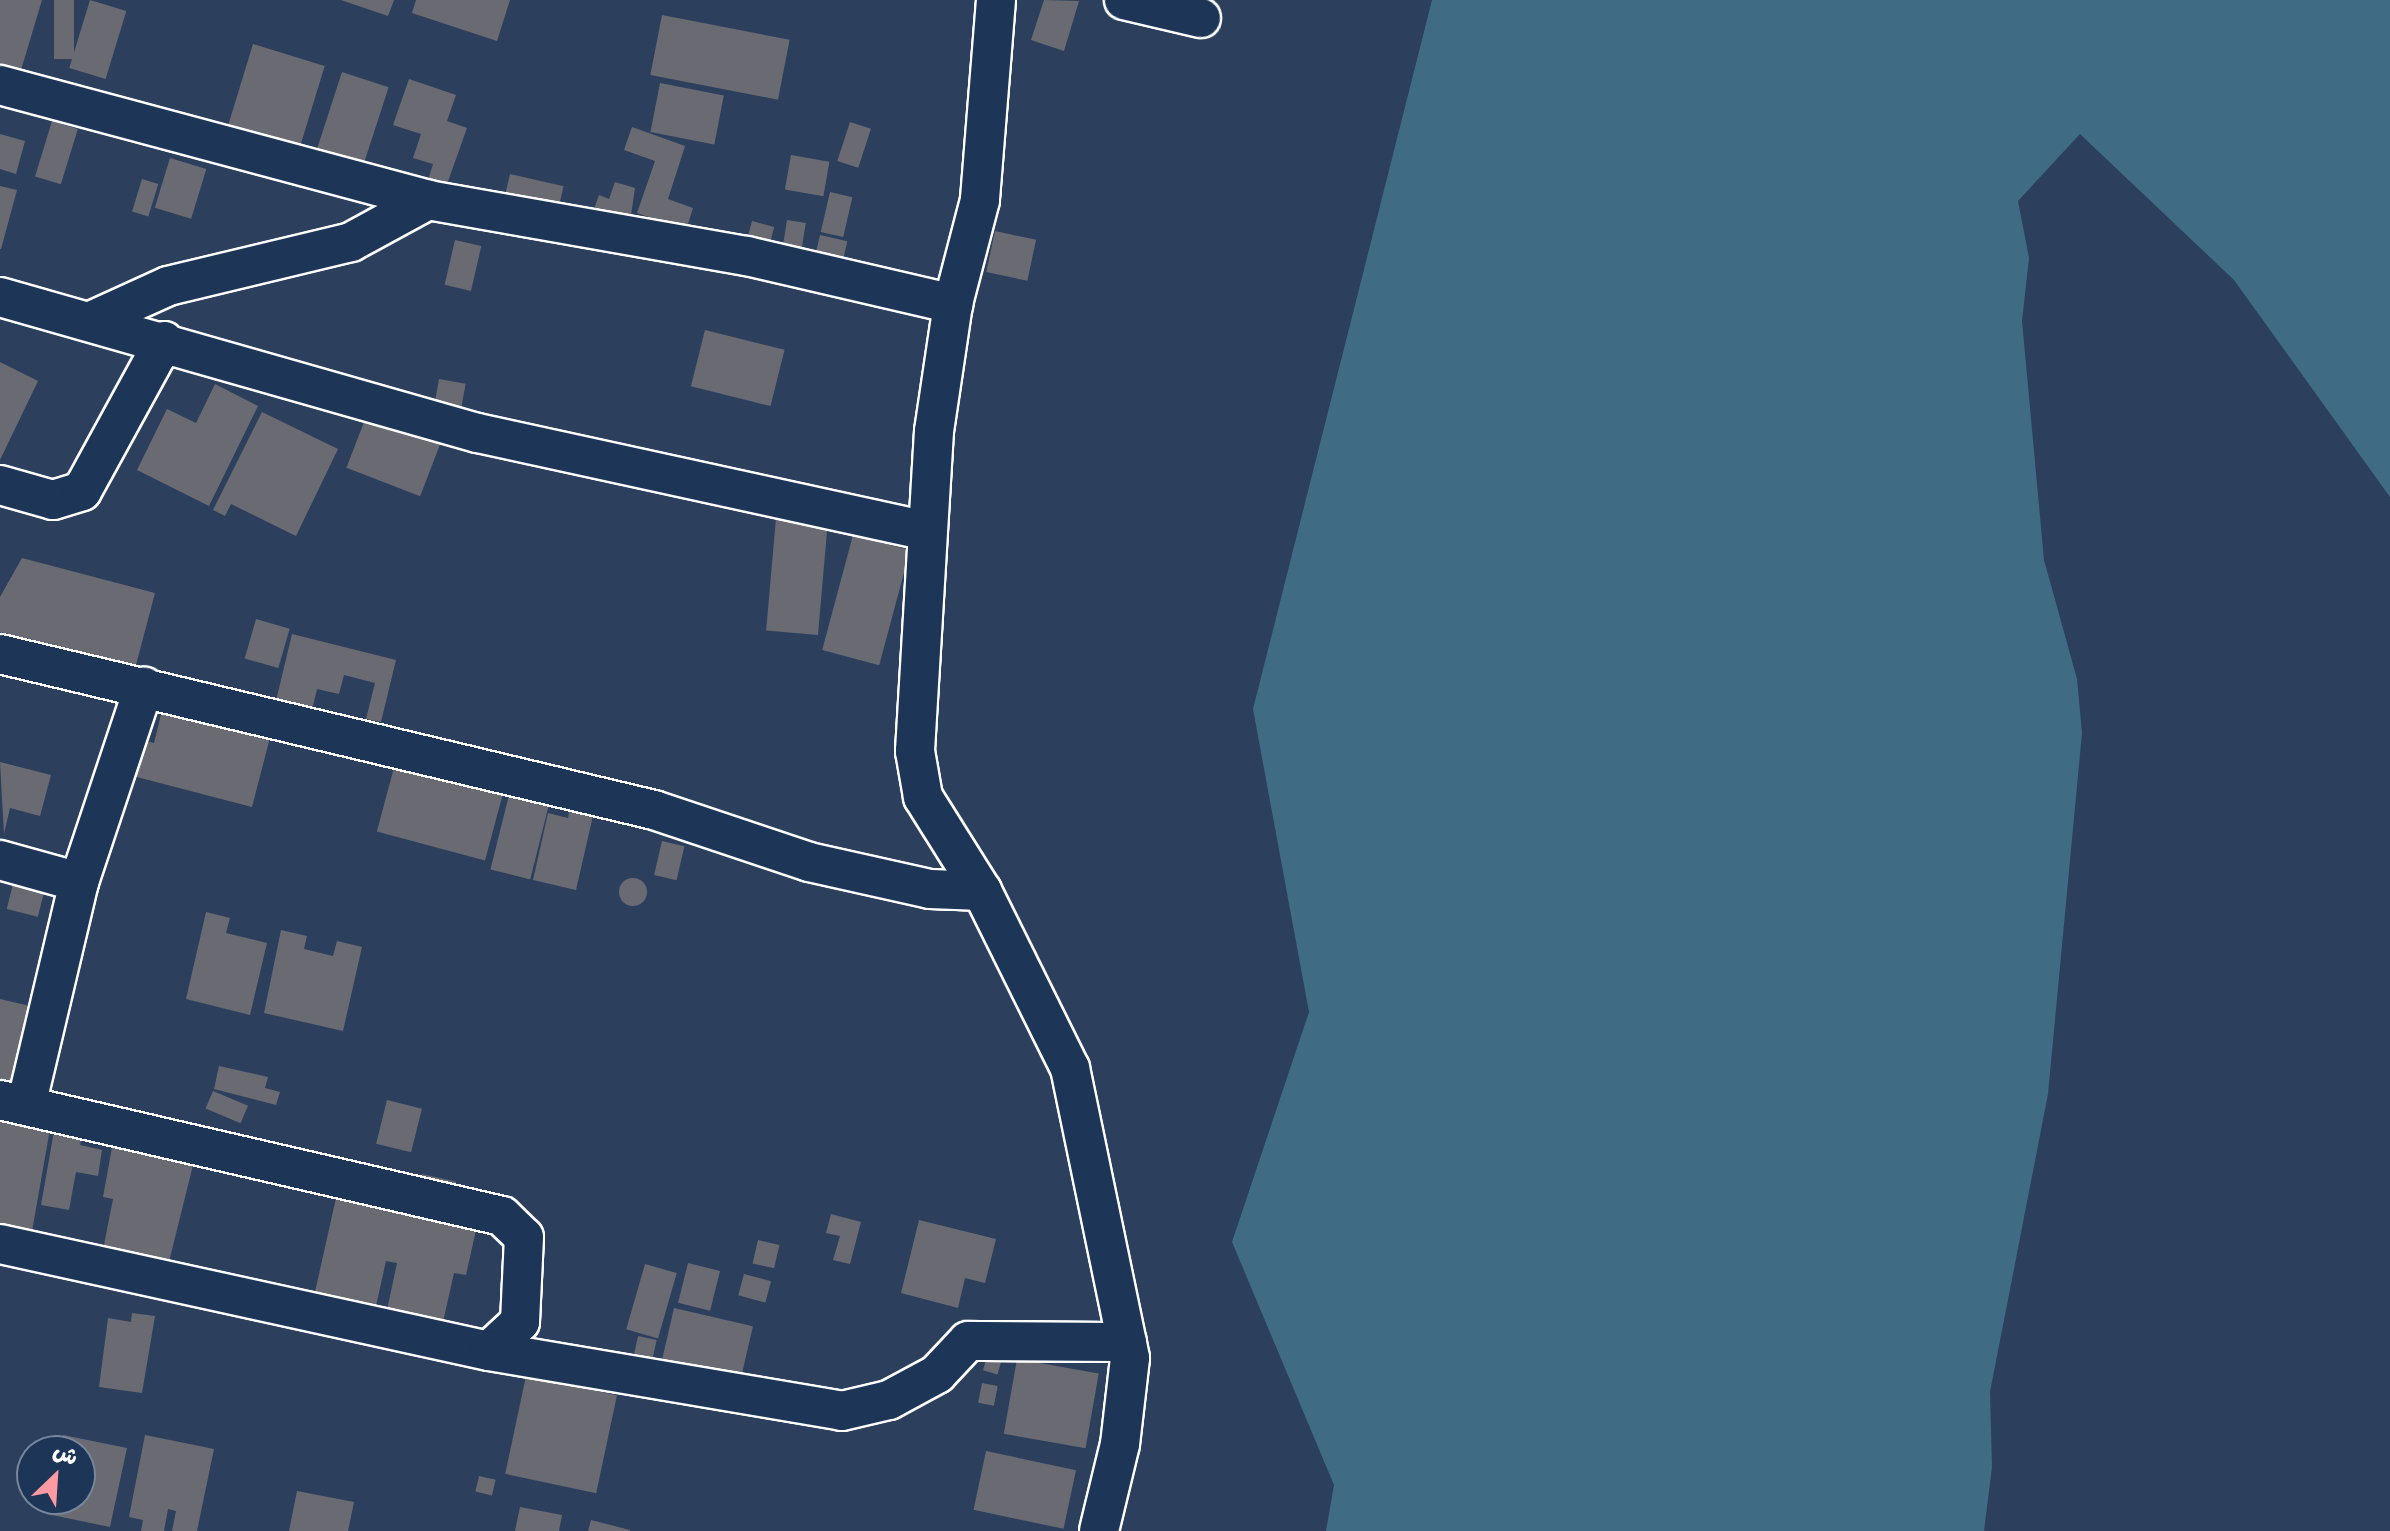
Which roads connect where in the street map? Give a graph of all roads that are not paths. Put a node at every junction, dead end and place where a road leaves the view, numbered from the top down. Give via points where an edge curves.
1 (996, 0) edge
2 (1124, 0) edge
3 (1201, 18) dead end
4 (0, 85) edge
5 (428, 200) junction
6 (0, 297) edge
7 (953, 304) junction
8 (91, 321) junction
9 (164, 341) junction
10 (0, 485) edge
11 (924, 530) junction
12 (0, 654) edge
13 (144, 687) junction
14 (0, 860) edge
15 (79, 882) junction
16 (982, 891) junction
17 (13, 1103) edge
18 (0, 1244) edge
19 (1127, 1342) junction
20 (489, 1351) junction
21 (1099, 1531) edge

1 - 7 street via 980,200
2 - 3 street
4 - 5 street
5 - 7 street via 747,256
5 - 8 street via 351,242 168,286
6 - 8 street
7 - 11 street
8 - 9 street
9 - 10 street via 82,491 53,500
9 - 11 street via 478,433
11 - 16 street via 915,751 923,797
12 - 13 street
13 - 15 street
13 - 16 street via 654,810 809,862 930,889
14 - 15 street
15 - 17 street
16 - 19 street via 1070,1068
17 - 20 street via 502,1216 524,1237 520,1322
18 - 20 street
19 - 20 street via 968,1341 937,1374 889,1400 842,1411
19 - 21 street via 1120,1444

